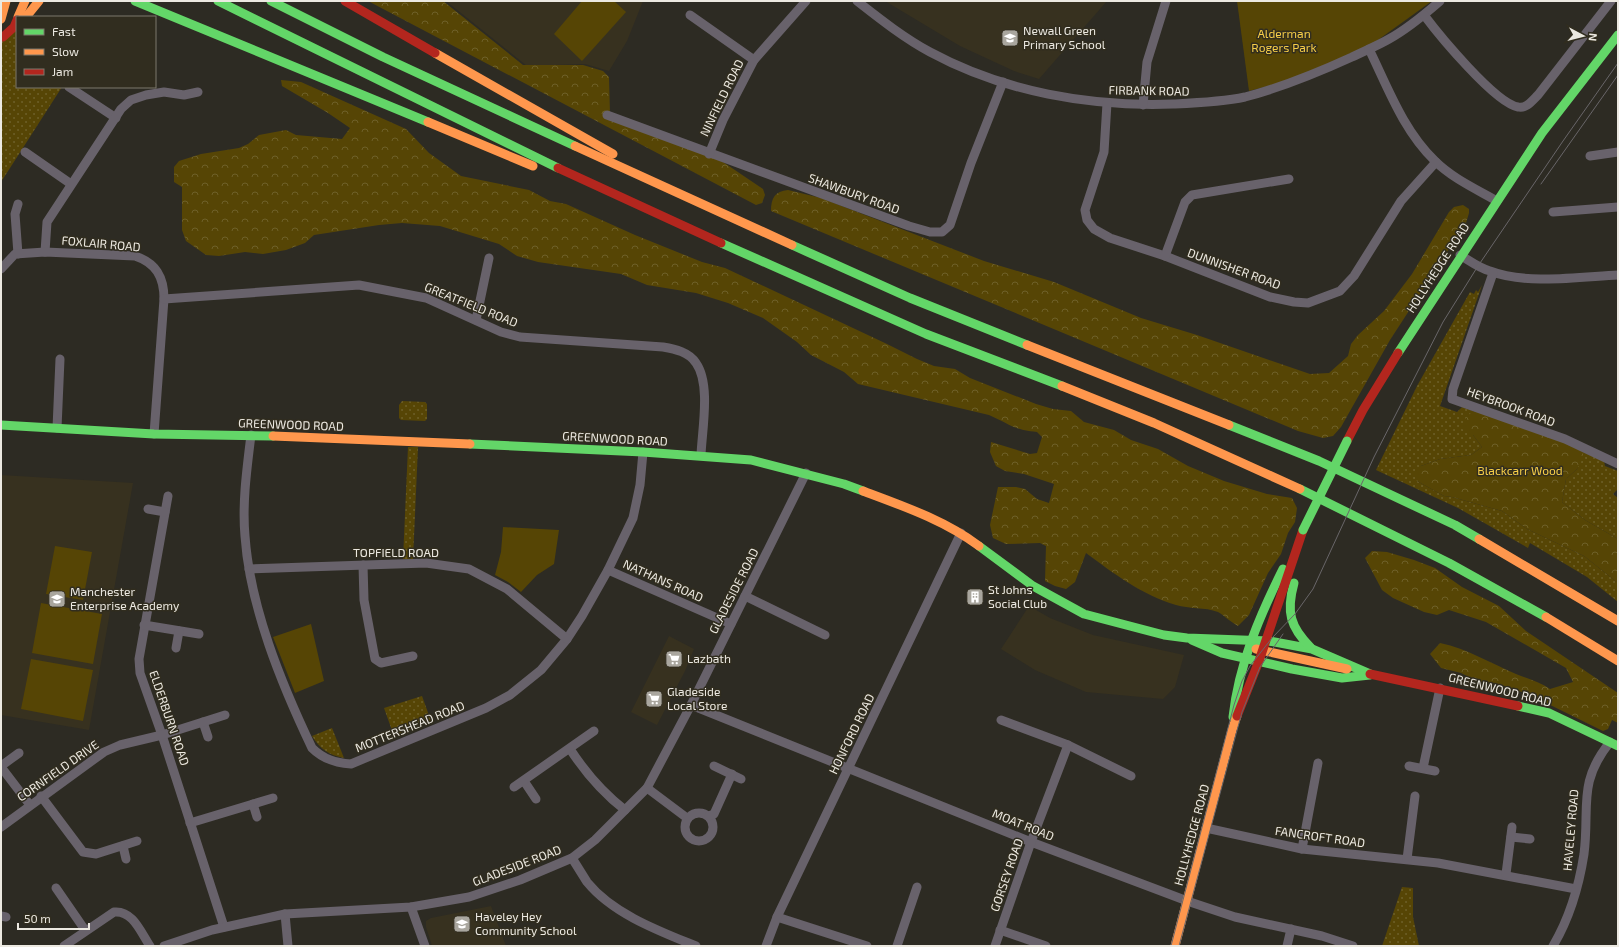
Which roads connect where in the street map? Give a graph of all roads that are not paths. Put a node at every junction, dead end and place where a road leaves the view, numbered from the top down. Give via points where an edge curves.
1 (6, 1) edge
2 (25, 1) edge
3 (39, 1) edge
4 (135, 1) edge
5 (218, 1) edge
6 (271, 1) edge
7 (345, 1) edge
8 (806, 1) edge
9 (857, 1) edge
10 (1166, 1) edge
11 (1440, 1) edge
12 (1611, 1) edge
13 (690, 15) dead end
14 (1424, 15) junction
15 (18, 16) edge
16 (27, 16) edge
17 (1, 19) edge
18 (16, 24) edge
19 (1618, 35) edge
20 (2, 37) edge
21 (1369, 49) junction
22 (754, 60) junction
23 (1003, 82) junction
24 (71, 88) edge
25 (198, 92) dead end
26 (1107, 103) junction
27 (1143, 105) junction
28 (606, 115) dead end
29 (116, 118) junction
30 (25, 152) dead end
31 (1618, 152) edge
32 (709, 154) junction
33 (1590, 156) dead end
34 (1436, 162) junction
35 (1289, 179) dead end
36 (72, 184) junction
37 (1497, 201) junction
38 (18, 204) dead end
39 (701, 205) junction
40 (1618, 207) edge
41 (1553, 212) dead end
42 (690, 230) junction
43 (45, 252) junction
44 (18, 254) junction
45 (1460, 255) junction
46 (1165, 256) junction
47 (489, 258) dead end
48 (1, 269) edge
49 (1493, 272) junction
50 (1618, 275) edge
51 (164, 299) junction
52 (476, 320) junction
53 (60, 359) dead end
54 (1, 425) edge
55 (57, 428) junction
56 (154, 434) junction
57 (251, 435) junction
58 (643, 452) junction
59 (701, 455) junction
60 (1617, 462) edge
61 (806, 472) junction
62 (168, 496) dead end
63 (148, 509) dead end
64 (165, 512) junction
65 (1303, 530) junction
66 (961, 533) junction
67 (363, 565) junction
68 (249, 569) junction
69 (608, 570) junction
70 (745, 596) junction
71 (1618, 621) edge
72 (731, 624) junction
73 (144, 625) junction
74 (179, 631) junction
75 (199, 634) dead end
76 (825, 635) dead end
77 (1187, 638) junction
78 (567, 639) junction
79 (1252, 640) junction
80 (1266, 641) junction
81 (176, 648) dead end
82 (1312, 649) junction
83 (1262, 651) junction
84 (413, 656) dead end
85 (1244, 658) junction
86 (1259, 661) junction
87 (1618, 661) edge
88 (1371, 675) junction
89 (1440, 688) junction
90 (691, 705) junction
91 (225, 714) dead end
92 (1001, 720) dead end
93 (203, 722) junction
94 (1232, 730) junction
95 (594, 731) dead end
96 (162, 735) junction
97 (208, 737) dead end
98 (1614, 744) edge
99 (1068, 745) junction
100 (570, 749) junction
101 (19, 753) dead end
102 (1318, 763) dead end
103 (714, 766) dead end
104 (1409, 766) dead end
105 (1, 767) edge
106 (1423, 768) junction
107 (848, 769) junction
108 (1434, 771) dead end
109 (732, 774) junction
110 (1131, 776) dead end
111 (741, 779) dead end
112 (524, 781) junction
113 (514, 787) dead end
114 (646, 788) junction
115 (41, 796) junction
116 (1415, 796) dead end
117 (273, 798) dead end
118 (536, 799) dead end
119 (253, 804) junction
120 (30, 805) junction
121 (625, 810) junction
122 (709, 816) junction
123 (257, 817) dead end
124 (687, 818) junction
125 (190, 823) junction
126 (1, 827) edge
127 (1512, 827) dead end
128 (1206, 828) junction
129 (1511, 837) junction
130 (1530, 839) dead end
131 (137, 841) dead end
132 (1031, 842) junction
133 (123, 846) junction
134 (1302, 849) junction
135 (572, 858) junction
136 (126, 859) dead end
137 (1407, 860) junction
138 (1506, 874) junction
139 (918, 887) dead end
140 (56, 888) dead end
141 (1576, 889) junction
142 (1187, 901) junction
143 (410, 907) junction
144 (285, 914) junction
145 (778, 917) junction
146 (224, 927) junction
147 (1291, 929) junction
148 (85, 930) junction
149 (1000, 930) junction
150 (64, 946) edge
151 (150, 946) edge
152 (164, 946) edge
153 (288, 946) edge
154 (425, 946) edge
155 (696, 946) edge
156 (766, 946) edge
157 (867, 946) edge
158 (897, 946) edge
159 (995, 946) edge
160 (1046, 946) edge
161 (1175, 946) edge
162 (1287, 946) edge
163 (1353, 946) edge
164 (1553, 946) edge

1 - 17 main road
2 - 15 main road
3 - 16 main road
4 - 42 main road
5 - 42 main road via 372,78
6 - 39 main road via 383,57
7 - 39 main road
8 - 22 street, NINFIELD ROAD
9 - 23 street, FIRBANK ROAD via 930,51
10 - 27 street via 1147,62
11 - 14 street, FIRBANK ROAD
12 - 14 street via 1538,95 1527,106 1518,108 1476,75 1448,46
13 - 22 street
14 - 21 street, FIRBANK ROAD via 1390,39
18 - 20 main road
19 - 37 main road, HOLLYHEDGE ROAD via 1542,133
21 - 27 street, FIRBANK ROAD via 1316,74 1243,97 1199,103
21 - 34 street via 1403,121 1416,142
22 - 32 street, NINFIELD ROAD via 723,120
23 - 26 street, FIRBANK ROAD via 1055,96
23 - 32 street, SHAWBURY ROAD via 950,225 942,232 930,232 909,226
24 - 29 street
25 - 29 street via 184,95 164,92 146,95 131,100
26 - 27 street, FIRBANK ROAD
26 - 46 street, DUNNISHER ROAD via 1104,152 1085,210 1087,220 1094,229 1110,238
28 - 32 street, SHAWBURY ROAD
29 - 36 street
30 - 36 street
31 - 33 street
34 - 37 street
34 - 46 street, DUNNISHER ROAD via 1401,201 1354,276 1340,291 1323,299 1308,303 1270,297
35 - 46 street via 1192,195 1185,202
36 - 43 street via 47,222
37 - 45 main road, HOLLYHEDGE ROAD
38 - 44 street via 15,214
39 - 71 main road via 910,298 1319,461 1455,525
40 - 41 street
42 - 87 main road via 897,321 1152,423 1305,491 1441,558 1570,630
43 - 44 street, FOXLAIR ROAD
43 - 51 street, FOXLAIR ROAD via 135,256 147,260 157,271 164,288
44 - 48 street
45 - 49 street
45 - 65 main road, HOLLYHEDGE ROAD, bridge via 1376,387
47 - 52 street
49 - 50 street via 1549,279
49 - 60 street, HEYBROOK ROAD via 1455,382 1452,399 1565,439
51 - 52 street, GREATFIELD ROAD via 359,285 426,298
51 - 56 street, FOXLAIR ROAD
52 - 59 street, GREATFIELD ROAD via 501,332 520,337 663,347 688,355 696,362 704,388
53 - 55 street
54 - 55 main road, GREENWOOD ROAD
55 - 56 main road, GREENWOOD ROAD
56 - 57 main road, GREENWOOD ROAD
57 - 58 main road, GREENWOOD ROAD
57 - 68 street, MOTTERSHEAD ROAD via 245,534
58 - 59 main road, GREENWOOD ROAD
58 - 69 street, MOTTERSHEAD ROAD via 633,518
59 - 61 main road, GREENWOOD ROAD via 751,460
61 - 66 main road, GREENWOOD ROAD via 888,499
61 - 70 street, GLADESIDE ROAD
62 - 64 street, ELDERBURN ROAD
63 - 64 street
64 - 73 street, ELDERBURN ROAD
65 - 79 main road, HOLLYHEDGE ROAD via 1279,577
65 - 80 main road, HOLLYHEDGE ROAD
65 - 82 main road via 1303,551 1288,609 1292,624 1302,640
66 - 77 main road, GREENWOOD ROAD via 1033,586 1084,614 1121,625
66 - 107 street, HONFORD ROAD
67 - 68 street, TOPFIELD ROAD
67 - 78 street, TOPFIELD ROAD via 426,563 469,569 507,589
67 - 84 street via 364,600 375,659 381,663
68 - 78 street, MOTTERSHEAD ROAD via 260,618 308,741 320,756 342,763 351,764 486,708 510,695 541,670
69 - 72 street, NATHANS ROAD
69 - 78 street, MOTTERSHEAD ROAD
70 - 72 street, GLADESIDE ROAD
70 - 76 street
72 - 90 street, GLADESIDE ROAD
73 - 74 street
73 - 96 street, ELDERBURN ROAD via 138,659 140,673
74 - 75 street
74 - 81 street
77 - 79 main road, GREENWOOD ROAD
77 - 85 main road, GREENWOOD ROAD via 1222,653
79 - 80 main road, GREENWOOD ROAD
79 - 83 main road via 1254,648
79 - 85 main road, HOLLYHEDGE ROAD
80 - 82 main road, GREENWOOD ROAD
80 - 83 main road, HOLLYHEDGE ROAD
82 - 88 main road, GREENWOOD ROAD
83 - 86 main road, HOLLYHEDGE ROAD
83 - 88 main road
85 - 86 main road, GREENWOOD ROAD
85 - 94 main road, HOLLYHEDGE ROAD via 1234,698
86 - 88 main road, GREENWOOD ROAD via 1342,678
86 - 94 main road, HOLLYHEDGE ROAD
88 - 89 main road, GREENWOOD ROAD
89 - 98 main road, GREENWOOD ROAD via 1549,713
89 - 106 street
90 - 107 street, MOAT ROAD
90 - 114 street, GLADESIDE ROAD
91 - 93 street, CORNFIELD DRIVE
92 - 99 street
93 - 96 street, CORNFIELD DRIVE
93 - 97 street
94 - 128 main road, HOLLYHEDGE ROAD
95 - 100 street
96 - 115 street, CORNFIELD DRIVE via 120,745 104,752
96 - 125 street, ELDERBURN ROAD
98 - 141 street, HAVELEY ROAD via 1599,756 1588,780 1584,854
99 - 110 street
99 - 132 street, GORSEY ROAD
100 - 112 street
100 - 121 street via 586,773
101 - 105 street
102 - 134 street
103 - 109 street
104 - 106 street
105 - 120 street
106 - 108 street
107 - 132 street, MOAT ROAD
107 - 145 street, HONFORD ROAD
109 - 111 street
109 - 122 street via 714,814
112 - 113 street
112 - 118 street
114 - 121 street, GLADESIDE ROAD
114 - 124 street
115 - 120 street, CORNFIELD DRIVE
115 - 133 street via 83,852 96,854
116 - 137 street
117 - 119 street
119 - 123 street
119 - 125 street
120 - 126 street, CORNFIELD DRIVE
121 - 135 street, GLADESIDE ROAD via 595,840
122 - 124 street via 696,812
122 - 124 street via 714,825 713,830 708,838 698,841 687,834
125 - 146 street, ELDERBURN ROAD
127 - 129 street
128 - 134 street, FANCROFT ROAD
128 - 142 main road, HOLLYHEDGE ROAD
129 - 130 street
129 - 138 street
131 - 133 street
132 - 142 street, MOAT ROAD
132 - 149 street, GORSEY ROAD
133 - 136 street
134 - 137 street, FANCROFT ROAD
135 - 143 street, GLADESIDE ROAD via 520,880 469,897
135 - 155 street via 588,882 609,902 649,927
137 - 138 street, FANCROFT ROAD
138 - 141 street, FANCROFT ROAD
139 - 158 street
140 - 148 street
141 - 164 street, HAVELEY ROAD via 1565,922
142 - 147 street, MOAT ROAD via 1235,917
142 - 161 main road, HOLLYHEDGE ROAD
143 - 144 street, GLADESIDE ROAD
143 - 154 street
144 - 146 street, GLADESIDE ROAD
144 - 153 street
145 - 156 street, HONFORD ROAD
145 - 157 street
146 - 152 street, GLADESIDE ROAD
147 - 162 street
147 - 163 street, MOAT ROAD
148 - 150 street
148 - 151 street via 114,912 124,912 129,915
149 - 159 street, GORSEY ROAD
149 - 160 street

